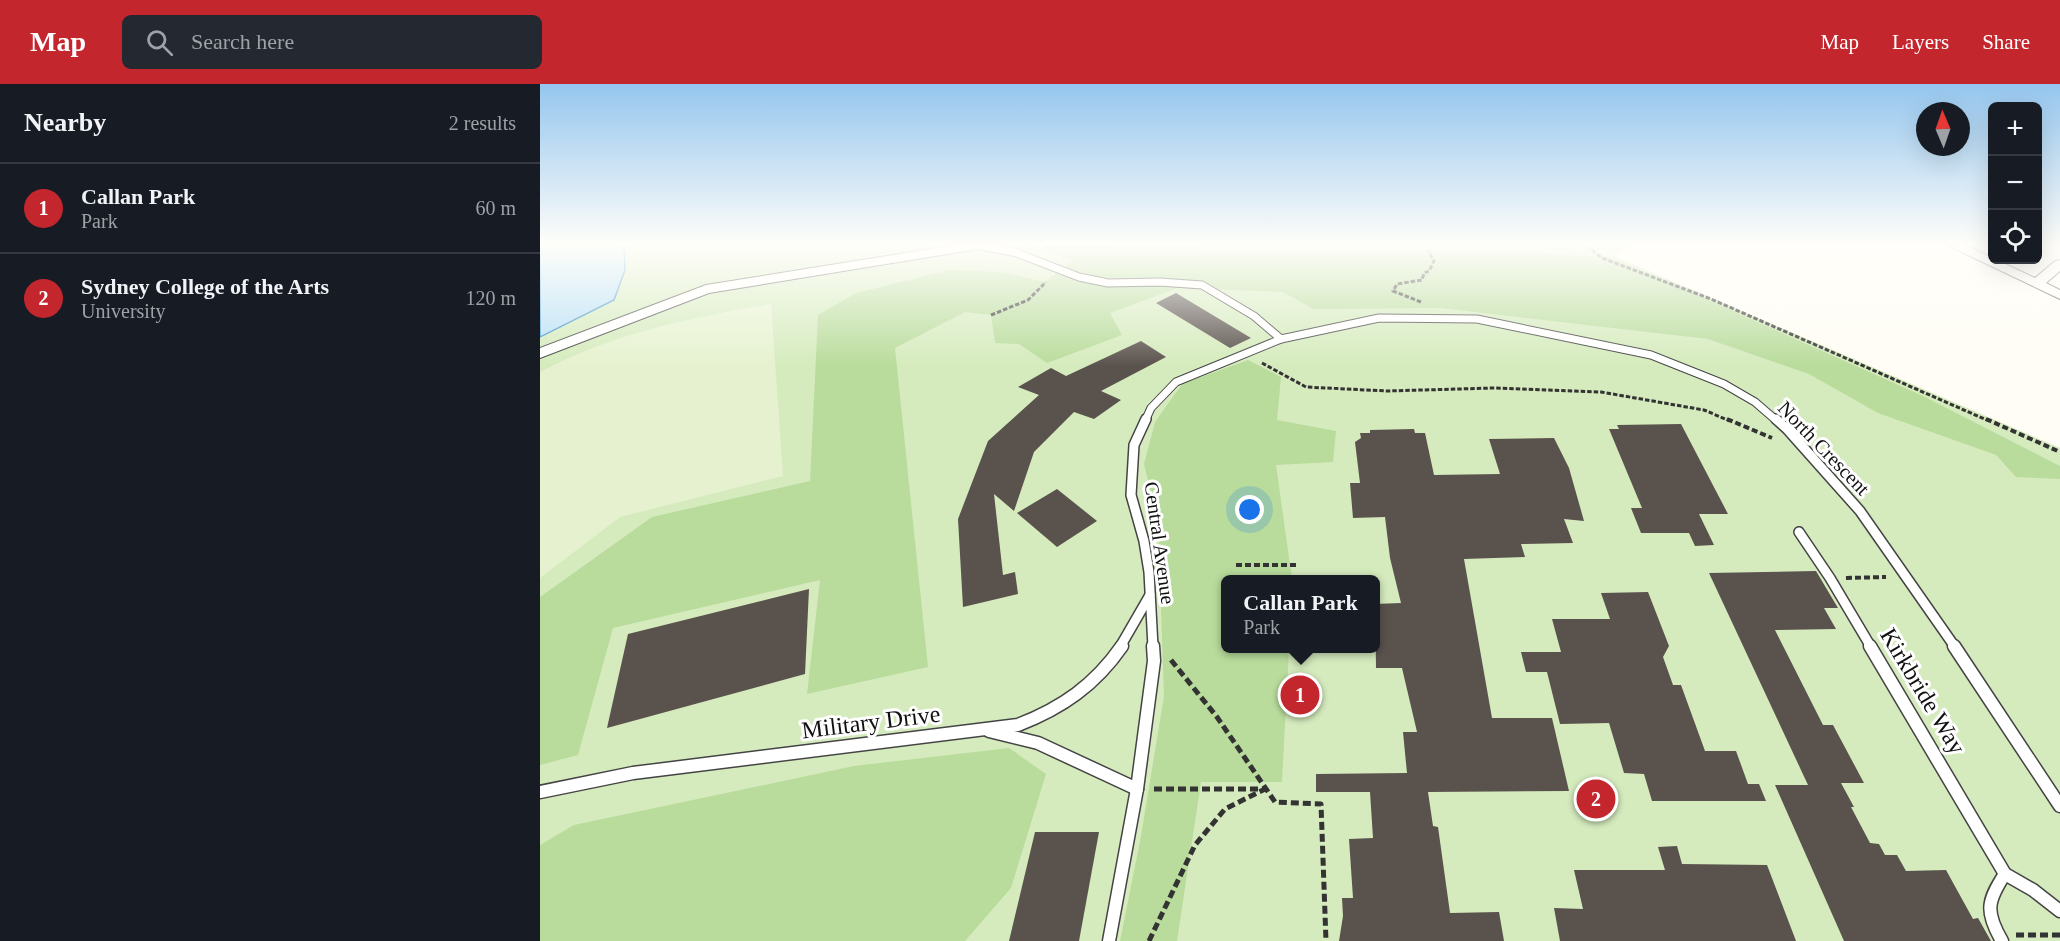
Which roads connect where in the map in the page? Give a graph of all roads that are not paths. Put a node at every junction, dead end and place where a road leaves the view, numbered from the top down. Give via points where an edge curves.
1 (725, 286) edge
2 (1204, 286) edge
3 (2041, 286) edge
4 (2060, 295) edge
5 (1281, 339) junction
6 (540, 353) edge
7 (1799, 532) dead end
8 (1150, 595) junction
9 (982, 730) junction
10 (1137, 789) junction
11 (540, 792) edge
12 (2060, 806) edge
13 (2005, 874) junction
14 (2060, 911) edge
15 (2006, 938) edge
16 (1109, 941) edge

1 - 6 street via 706,289
2 - 5 lane via 1254,316
3 - 4 street
5 - 8 lane, Central Avenue via 1176,382 1151,408 1134,445 1131,495 1144,541
5 - 12 lane, North Crescent via 1379,318 1477,319 1651,355 1724,384 1755,402 1787,429 1860,511
7 - 13 lane, Kirkbride Way
8 - 9 lane, Military Drive via 1125,644 1085,690 1043,717
8 - 10 lane, Central Avenue via 1154,638 1151,686
9 - 10 lane via 1038,743
9 - 11 lane, Military Drive via 633,773
10 - 16 lane, Central Avenue
13 - 14 lane, Kirkbride Way
13 - 15 lane via 1989,898 1990,916

